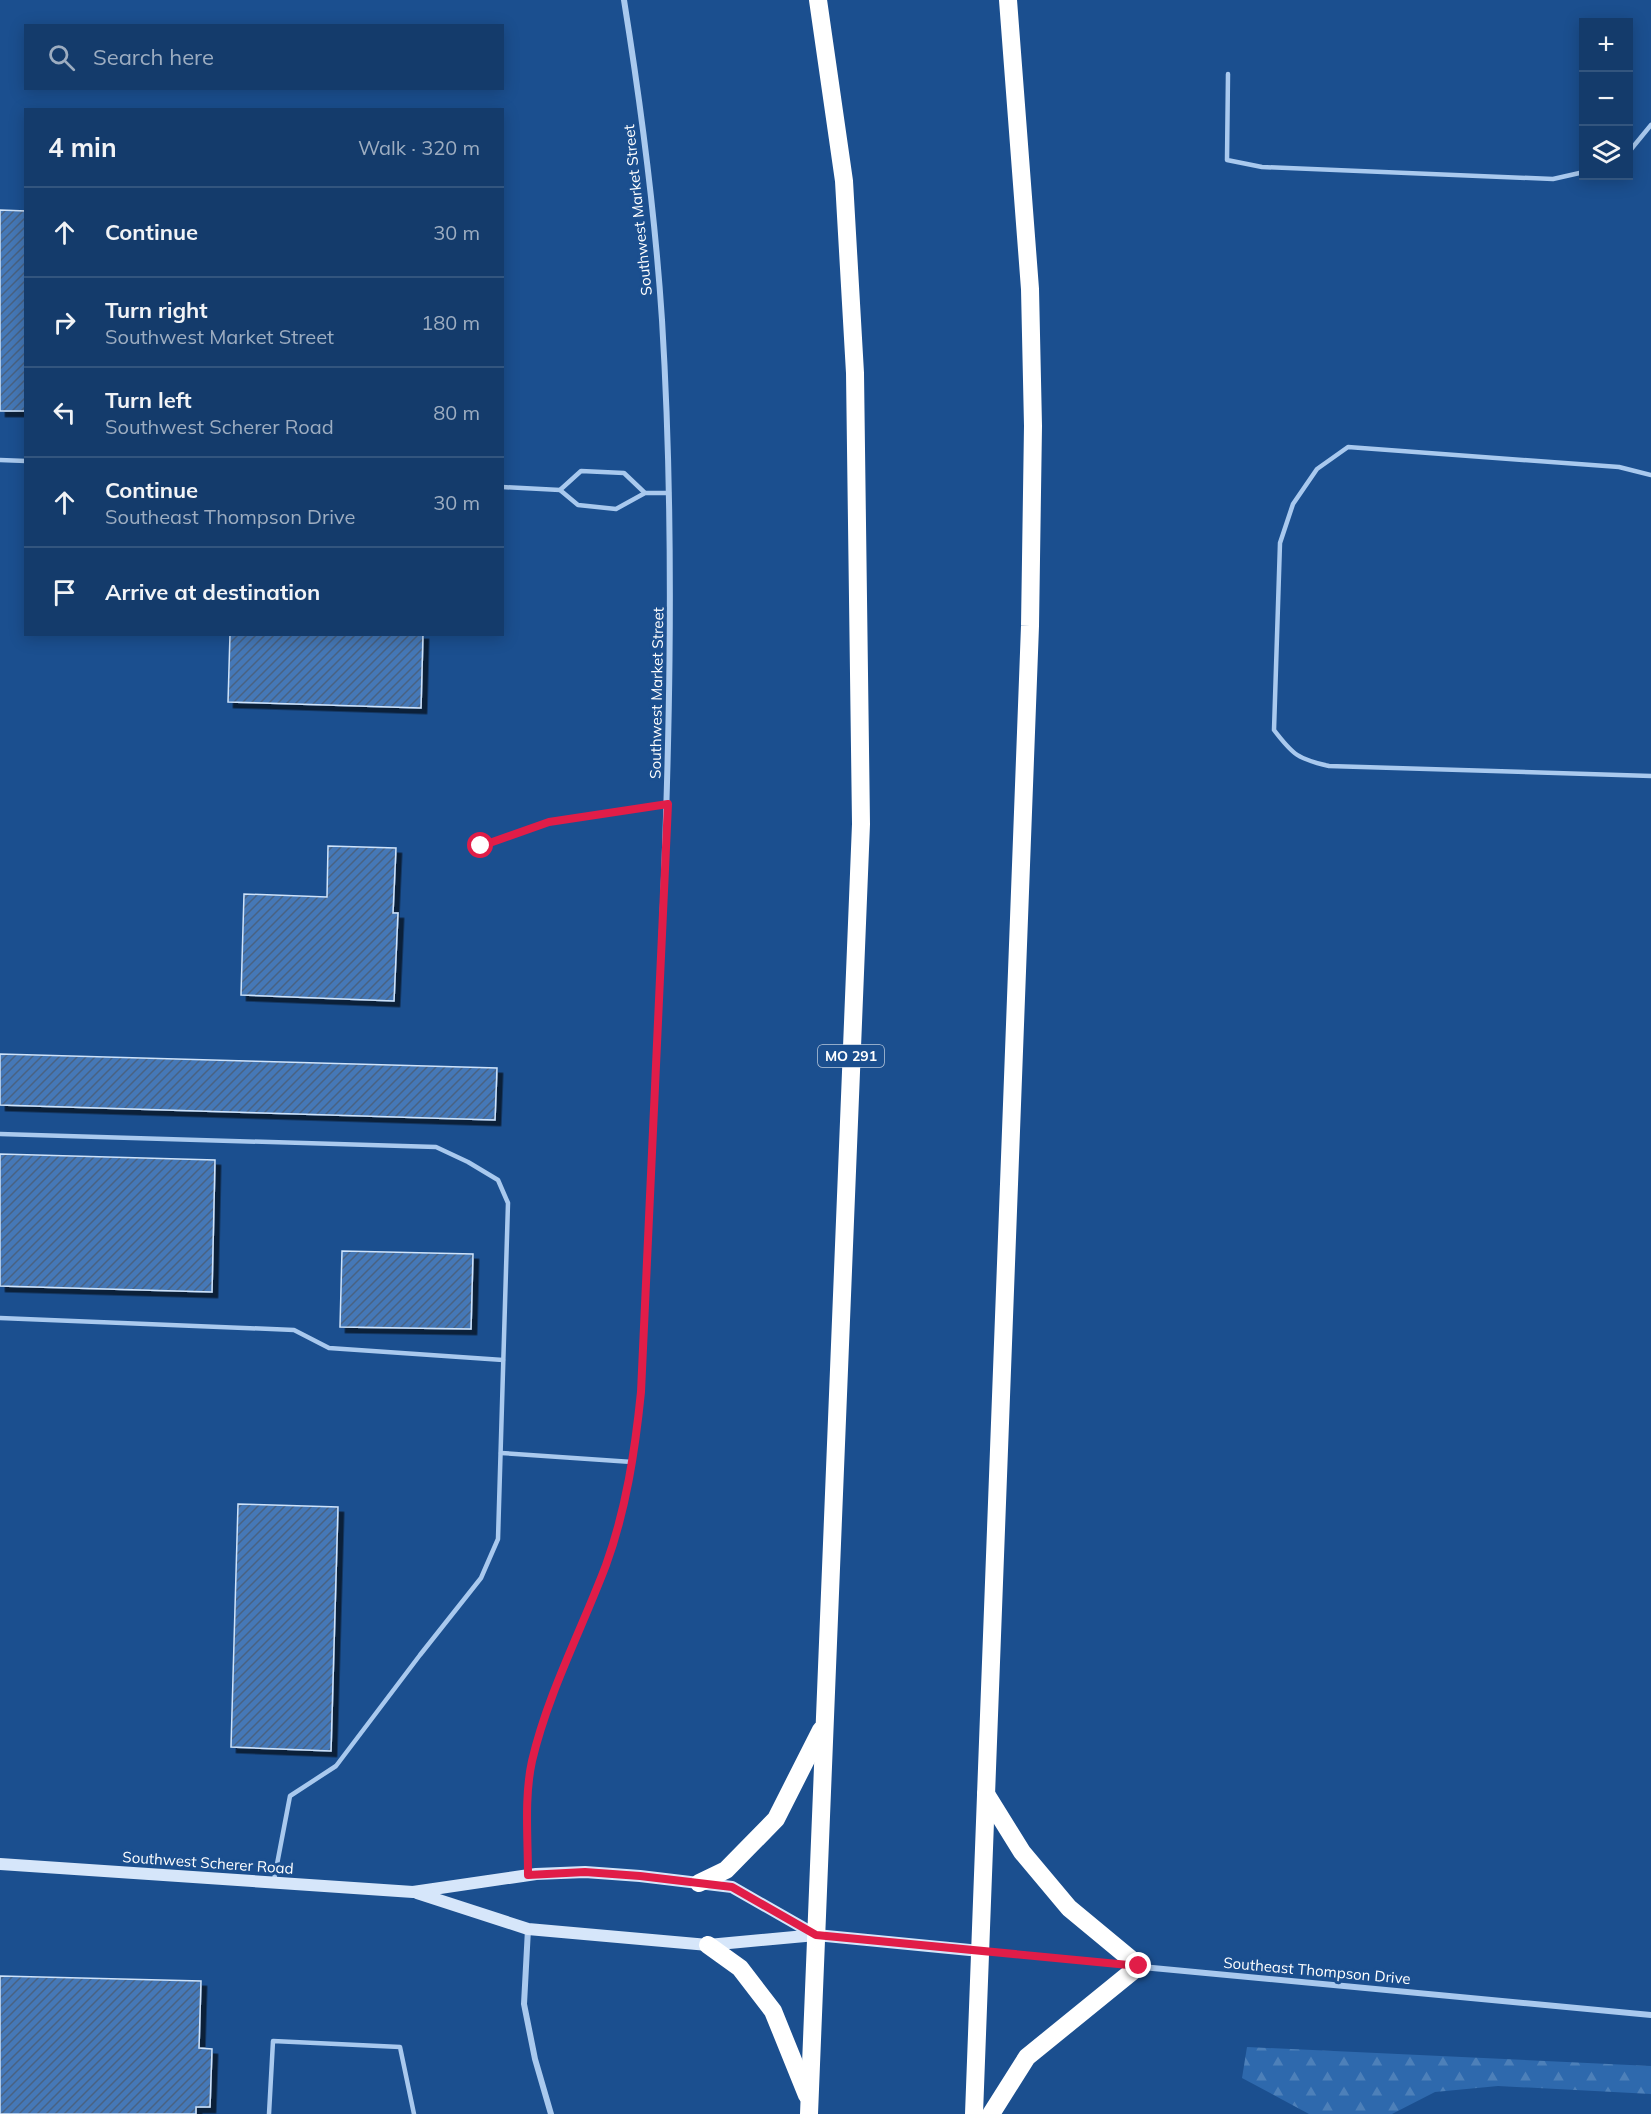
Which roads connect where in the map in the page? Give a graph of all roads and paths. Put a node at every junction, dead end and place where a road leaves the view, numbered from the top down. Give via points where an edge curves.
1 (624, 0) edge
2 (818, 0) edge
3 (1008, 0) edge
4 (1228, 74) dead end
5 (1651, 125) edge
6 (1633, 148) edge
7 (1579, 173) edge
8 (0, 460) edge
9 (24, 461) edge
10 (1651, 475) edge
11 (504, 487) edge
12 (560, 490) junction
13 (645, 493) junction
14 (669, 493) junction
15 (1651, 776) edge
16 (668, 804) junction
17 (481, 846) dead end
18 (0, 1134) edge
19 (0, 1318) edge
20 (503, 1360) junction
21 (501, 1453) junction
22 (632, 1462) junction
23 (824, 1723) junction
24 (986, 1794) junction
25 (0, 1864) edge
26 (528, 1875) junction
27 (273, 1883) junction
28 (699, 1883) junction
29 (413, 1892) junction
30 (528, 1929) junction
31 (816, 1935) junction
32 (708, 1945) junction
33 (980, 1951) junction
34 (1139, 1966) junction
35 (1651, 2015) edge
36 (809, 2108) edge
37 (269, 2114) edge
38 (414, 2114) edge
39 (551, 2114) edge
40 (974, 2114) edge
41 (991, 2114) edge

1 - 14 street, Southwest Market Street via 651,193 662,320
2 - 23 highway, MO 291 via 844,181 855,373 861,824
3 - 24 highway via 1030,289 1033,426 1030,626
4 - 7 lane via 1227,160 1262,167 1553,179
5 - 6 lane
8 - 9 lane
10 - 15 lane via 1619,466 1348,447 1317,469 1293,504 1280,543 1274,730 1304,760 1329,766
11 - 12 lane
12 - 13 lane via 578,506 616,509
12 - 13 lane via 580,471 624,473
13 - 14 lane
14 - 16 street, Southwest Market Street
16 - 17 lane via 549,822
16 - 22 street, Southwest Market Street via 641,1392
18 - 20 lane via 436,1147 498,1180 508,1203
19 - 20 lane via 294,1330 329,1348
20 - 21 lane
21 - 22 lane
21 - 27 lane via 498,1539 481,1578 336,1766 290,1796
22 - 26 street, Southwest Market Street via 606,1565 550,1701 532,1763 527,1808
23 - 28 highway via 776,1819 726,1870
23 - 31 highway, MO 291
24 - 33 highway
24 - 34 highway via 1022,1852 1069,1908
25 - 27 main road, Southwest Scherer Road
26 - 28 main road, Southwest Scherer Road via 585,1872
26 - 29 main road, Southwest Scherer Road
27 - 29 main road, Southwest Scherer Road
28 - 31 main road, Southwest Scherer Road via 732,1887
29 - 30 main road, Southwest Scherer Road
30 - 32 main road, Southwest Scherer Road
30 - 39 street via 524,2004
31 - 32 main road, Southwest Scherer Road
31 - 33 main road, Southwest Scherer Road
31 - 36 highway, MO 291
32 - 36 highway via 741,1968 773,2011
33 - 34 street, Southeast Thompson Drive
33 - 40 highway
34 - 35 street, Southeast Thompson Drive
34 - 41 highway via 1027,2057
37 - 38 lane via 273,2041 400,2047

